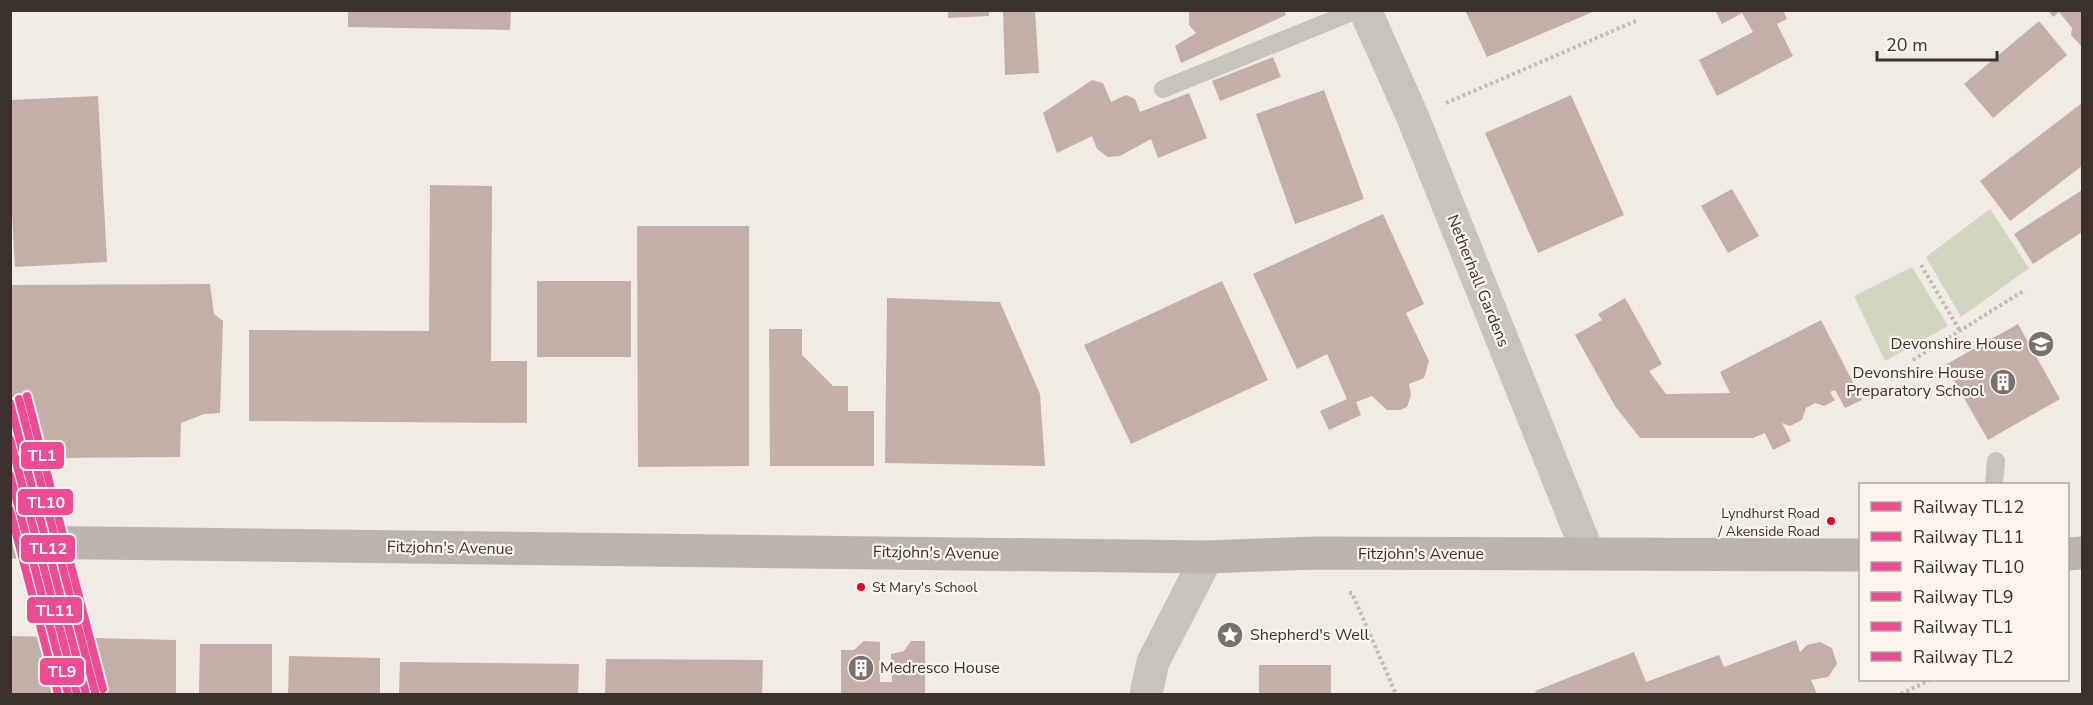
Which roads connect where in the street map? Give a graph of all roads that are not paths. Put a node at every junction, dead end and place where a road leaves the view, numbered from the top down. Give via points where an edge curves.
1 (1357, 10) edge
2 (1365, 10) edge
3 (1163, 89) dead end
4 (1996, 461) dead end
5 (1995, 483) edge
6 (10, 542) edge
7 (1588, 553) junction
8 (1859, 555) edge
9 (1206, 557) junction
10 (1146, 694) edge

1 - 3 lane
2 - 7 street, Netherhall Gardens via 1411,113
4 - 5 lane
6 - 9 main road, Fitzjohn's Avenue
7 - 8 main road, Fitzjohn's Avenue
7 - 9 main road, Fitzjohn's Avenue
9 - 10 street via 1153,662

